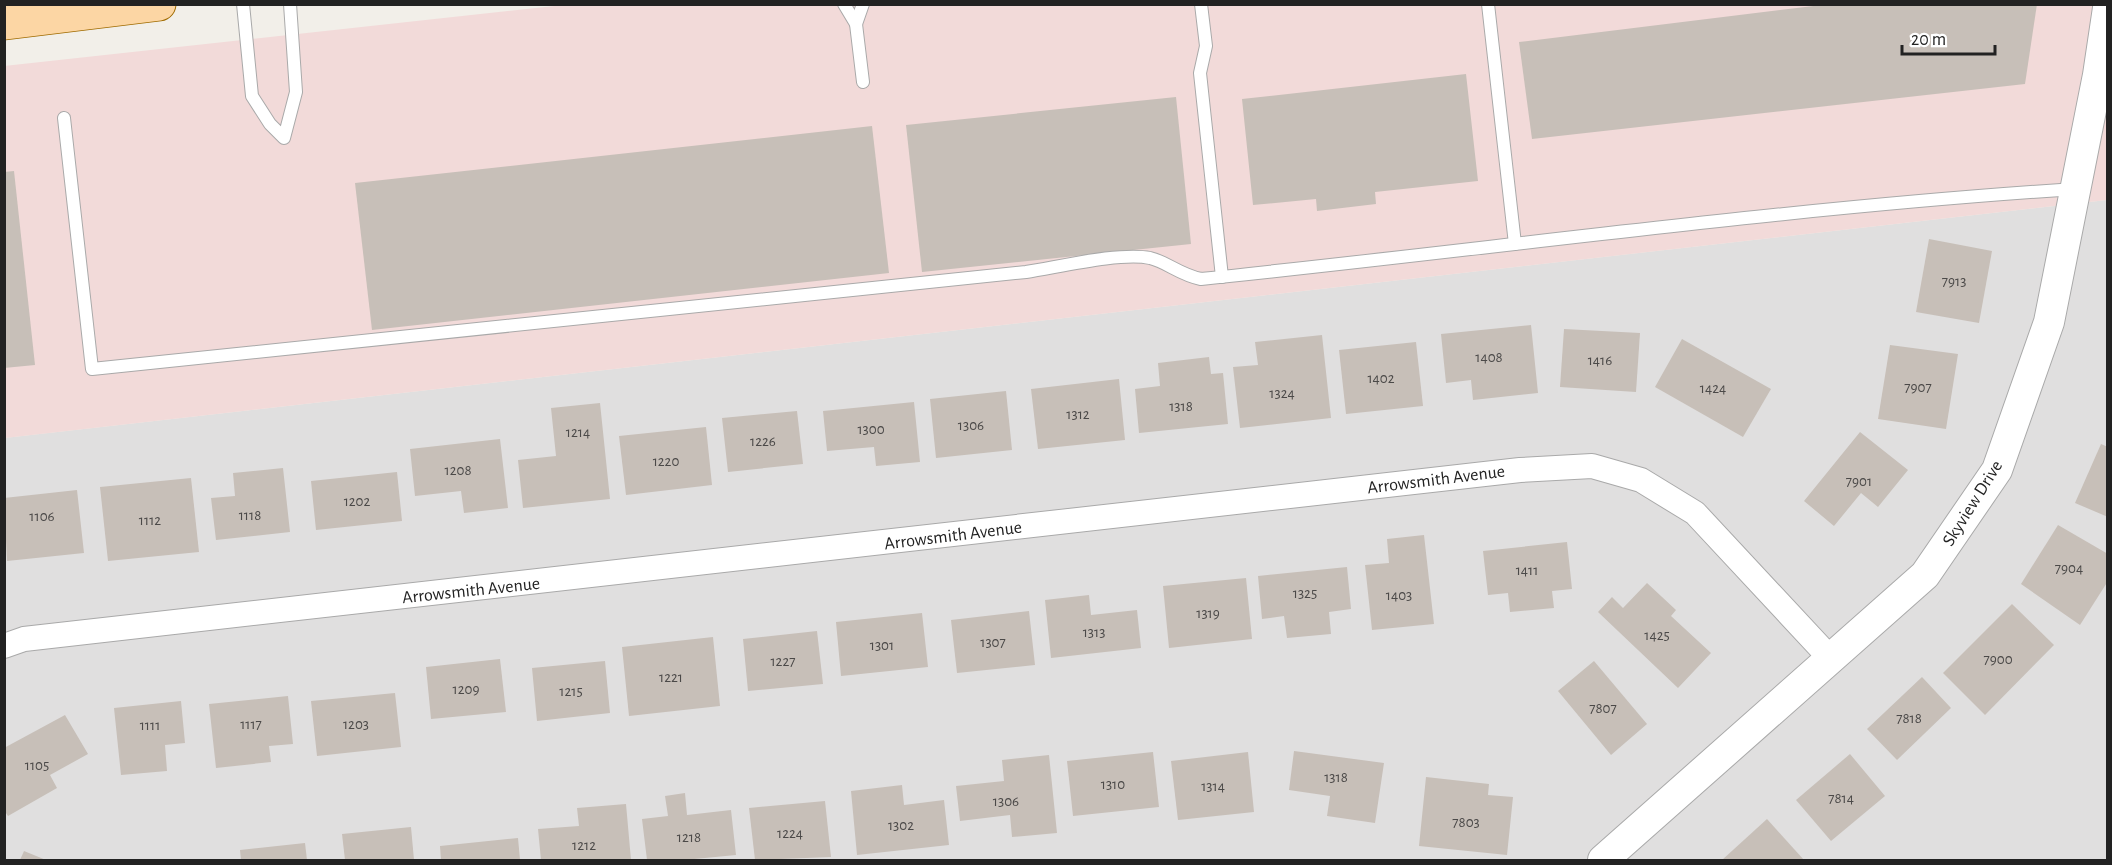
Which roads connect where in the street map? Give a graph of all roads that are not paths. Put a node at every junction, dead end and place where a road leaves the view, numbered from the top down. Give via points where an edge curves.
1 (159, 4) edge
2 (243, 4) edge
3 (290, 4) edge
4 (844, 4) edge
5 (863, 4) edge
6 (1201, 4) edge
7 (1488, 4) edge
8 (2108, 8) edge
9 (4, 23) edge
10 (856, 24) junction
11 (2103, 75) edge
12 (863, 82) dead end
13 (63, 118) dead end
14 (2075, 189) junction
15 (1515, 244) junction
16 (1222, 277) junction
17 (4, 646) edge
18 (1830, 659) junction
19 (1603, 861) edge

1 - 9 main road
2 - 3 lane via 252,96 284,138 296,92
4 - 10 lane
5 - 10 lane
6 - 16 lane via 1206,46 1200,73
7 - 15 lane
8 - 11 street, Skyview Drive
10 - 12 lane
11 - 14 street, Skyview Drive
13 - 16 lane via 92,369 1026,272 1131,257 1152,259 1184,276
14 - 15 lane via 1939,198
14 - 18 street, Skyview Drive via 2049,322 1997,470 1925,575
15 - 16 lane
17 - 18 street, Arrowsmith Avenue via 24,639 1520,470 1592,466 1641,480 1695,513
18 - 19 street, Skyview Drive

